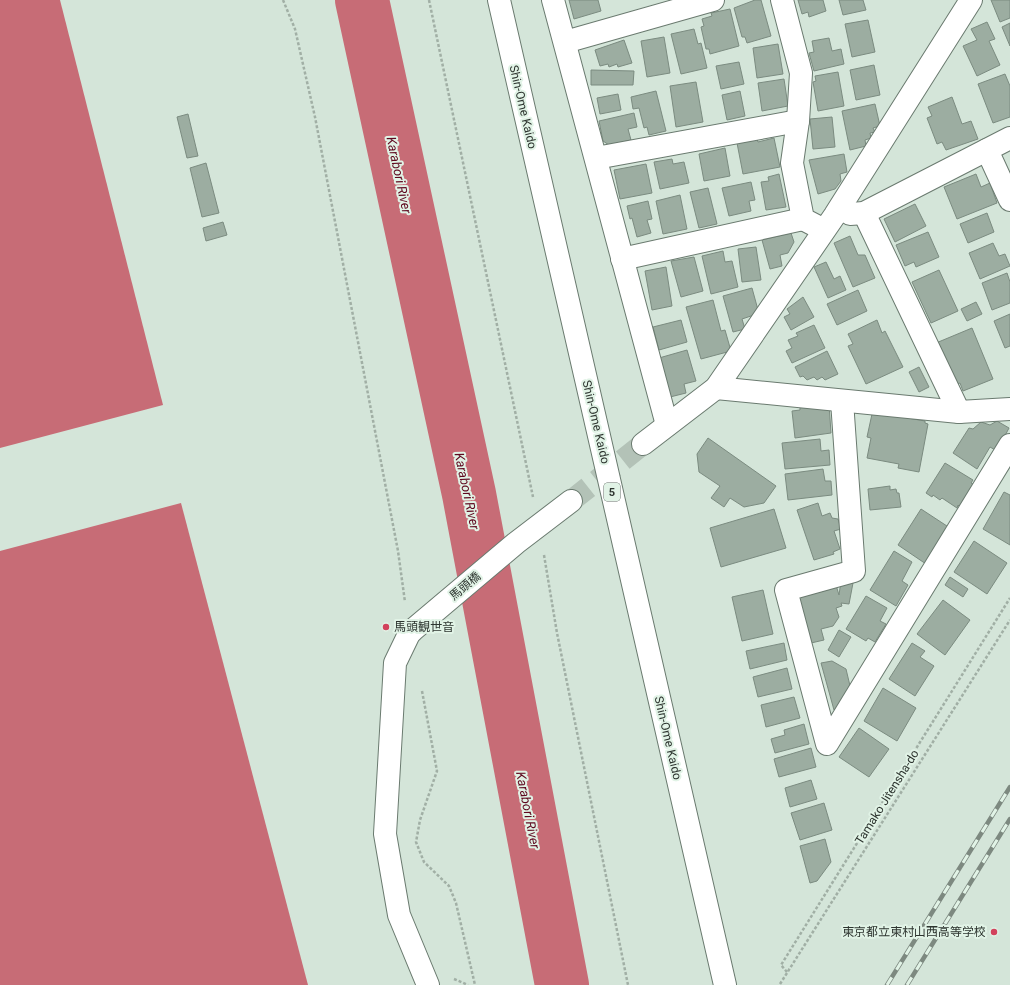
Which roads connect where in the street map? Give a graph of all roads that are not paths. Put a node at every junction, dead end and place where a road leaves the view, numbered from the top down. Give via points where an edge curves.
1 (499, 0) edge
2 (553, 0) edge
3 (713, 0) edge
4 (782, 0) edge
5 (971, 0) edge
6 (565, 42) junction
7 (798, 121) junction
8 (1010, 138) edge
9 (987, 150) junction
10 (596, 158) junction
11 (1010, 200) edge
12 (864, 213) junction
13 (803, 219) junction
14 (829, 222) junction
15 (622, 258) junction
16 (716, 388) junction
17 (842, 401) junction
18 (1010, 409) edge
19 (959, 412) junction
20 (667, 425) junction
21 (643, 444) tunnel mouth
22 (1010, 445) edge
23 (571, 501) tunnel mouth
24 (428, 985) edge
25 (725, 985) edge

1 - 25 street, Shin-Ome Kaido / 5
2 - 6 street
3 - 6 street
4 - 7 street via 801,73
5 - 14 street
6 - 10 street
7 - 10 street
7 - 13 street via 792,163
8 - 9 street
9 - 11 street
9 - 12 street
10 - 15 street
12 - 14 street
12 - 19 street
13 - 14 street
13 - 15 street
14 - 16 street
15 - 20 street
16 - 17 street
16 - 20 street
17 - 19 street
17 - 22 street via 854,571 786,590 827,744
18 - 19 street
20 - 21 street
23 - 24 street, 馬頭橋 via 412,632 395,663 384,834 400,914

